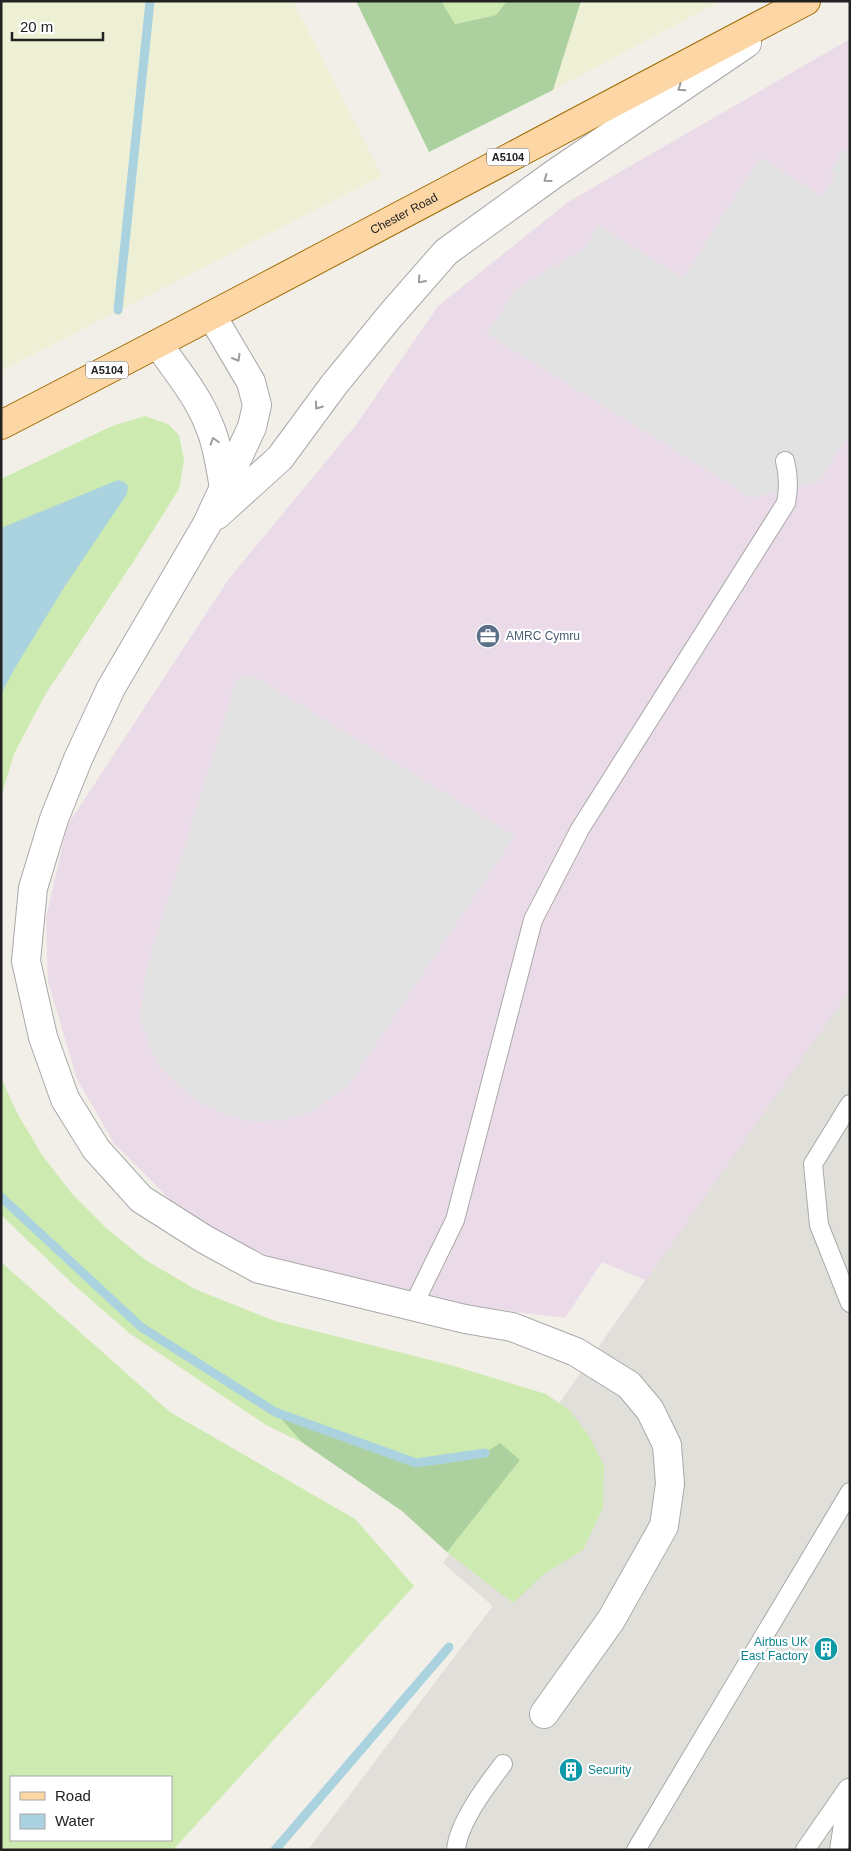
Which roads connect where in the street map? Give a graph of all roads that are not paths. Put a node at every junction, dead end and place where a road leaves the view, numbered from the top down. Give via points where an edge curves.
1 (807, 1) edge
2 (212, 316) junction
3 (158, 344) junction
4 (1, 425) edge
5 (785, 461) dead end
6 (224, 488) junction
7 (207, 524) junction
8 (850, 1104) edge
9 (850, 1303) edge
10 (412, 1306) junction
11 (850, 1492) edge
12 (544, 1714) dead end
13 (503, 1764) dead end
14 (456, 1850) edge
15 (636, 1850) edge
16 (806, 1850) edge
17 (840, 1850) edge

1 - 2 main road, Chester Road / A5104
1 -> 7 street via 562,168 446,252 350,365 280,458
2 - 3 main road, Chester Road / A5104
2 -> 6 street via 251,382 257,405 252,427
3 - 4 main road, Chester Road / A5104
6 -> 3 street via 209,424
5 - 10 lane via 789,475 786,503 580,829 533,920 455,1220
6 - 7 street
7 - 10 street via 111,688 54,819 32,888 26,961 43,1037 65,1099 96,1149 141,1199 259,1269
8 - 9 lane via 813,1164 819,1225
10 - 12 street via 512,1327 576,1352 629,1385 650,1410 667,1445 670,1484 664,1526 611,1620
11 - 15 lane
13 - 14 lane via 480,1796 457,1839
16 - 17 lane via 848,1788

